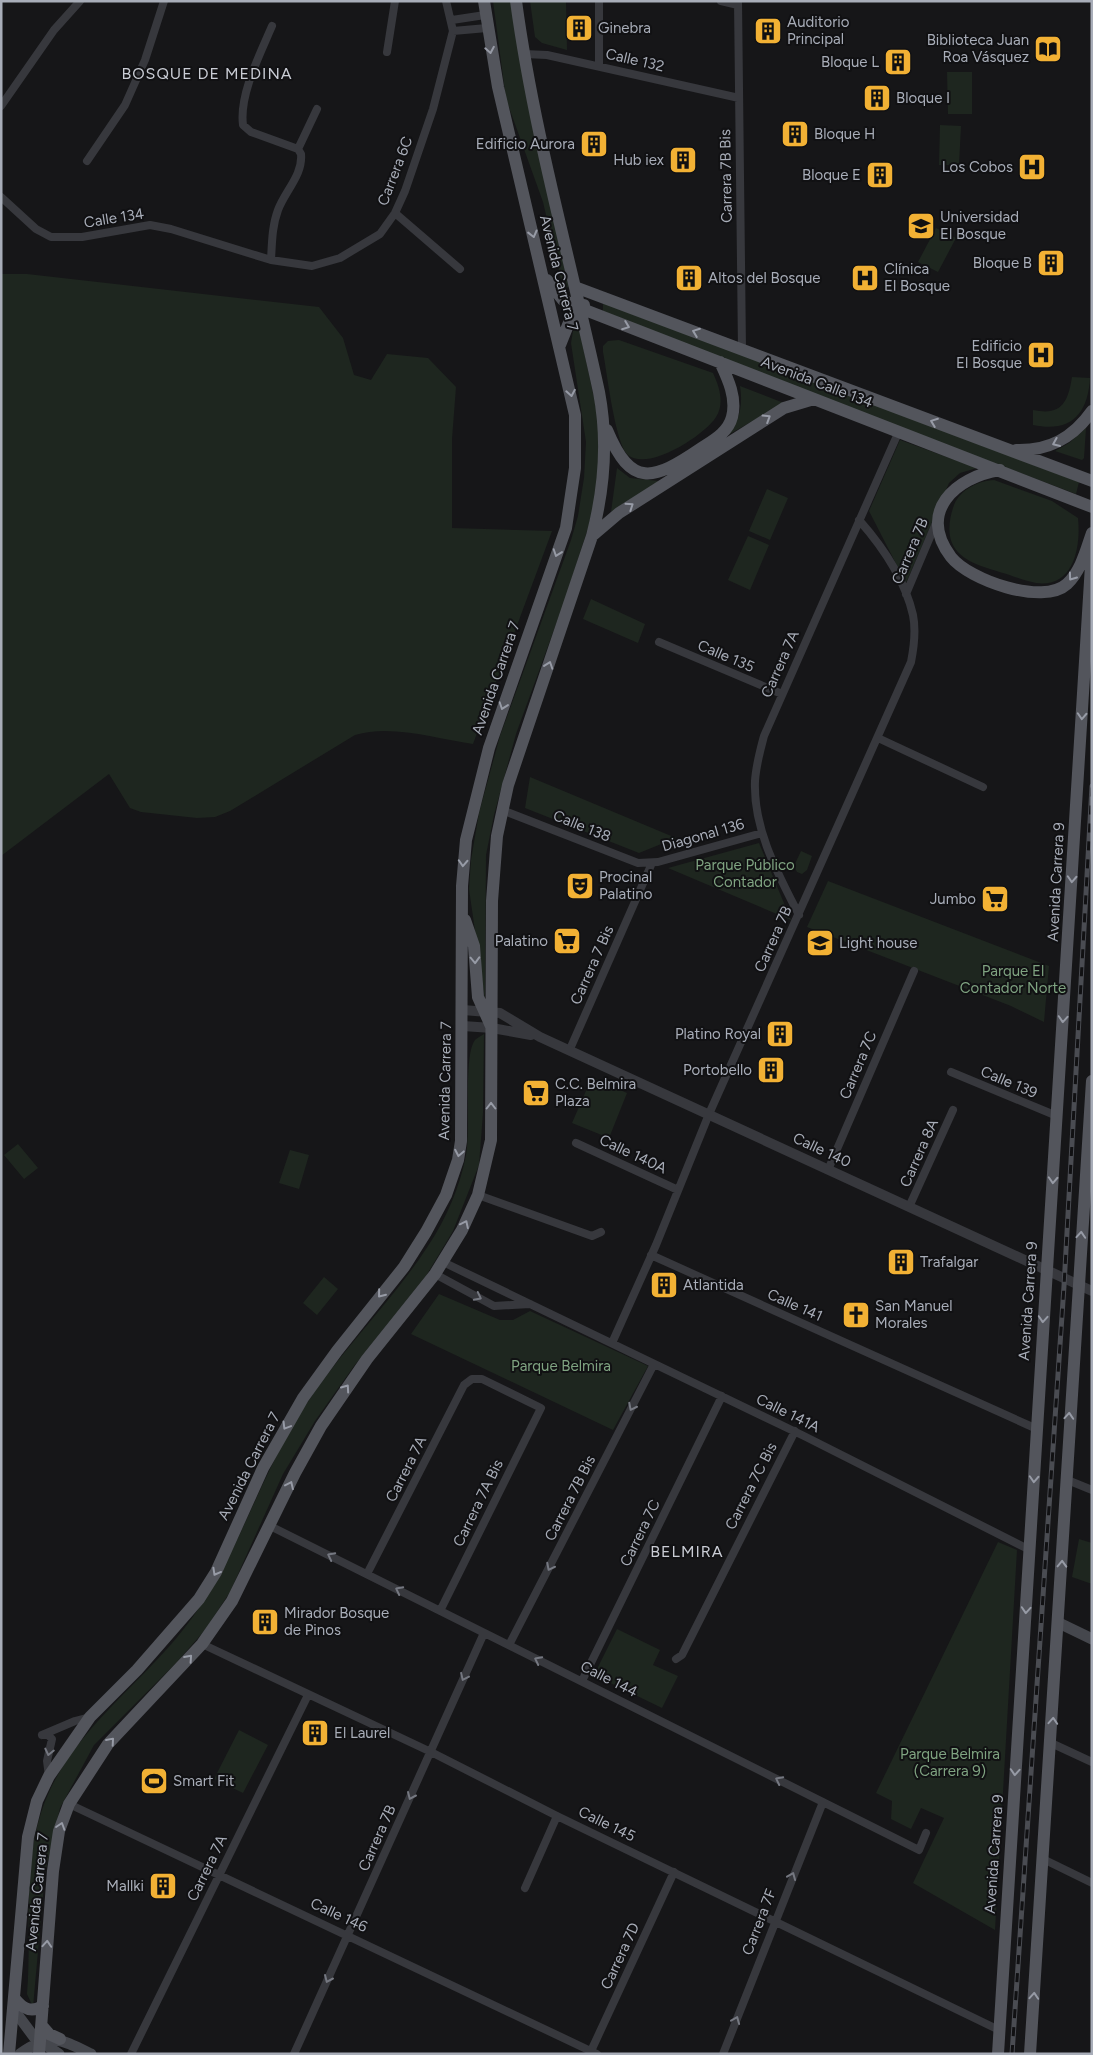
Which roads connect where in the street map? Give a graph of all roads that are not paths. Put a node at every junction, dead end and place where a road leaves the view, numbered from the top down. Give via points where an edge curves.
1 (80, 1) edge
2 (164, 1) edge
3 (394, 1) edge
4 (446, 1) edge
5 (484, 1) edge
6 (516, 1) edge
7 (599, 1) edge
8 (721, 1) edge
9 (738, 3) edge
10 (452, 20) junction
11 (486, 21) junction
12 (272, 26) dead end
13 (453, 32) junction
14 (387, 52) dead end
15 (524, 54) junction
16 (598, 66) junction
17 (739, 98) junction
18 (1, 106) edge
19 (317, 109) dead end
20 (298, 149) junction
21 (87, 161) dead end
22 (1, 197) edge
23 (395, 213) junction
24 (272, 260) junction
25 (460, 269) dead end
26 (542, 272) junction
27 (575, 287) junction
28 (598, 295) junction
29 (580, 308) junction
30 (560, 346) junction
31 (742, 350) junction
32 (720, 362) junction
33 (815, 399) junction
34 (1092, 411) edge
35 (604, 424) junction
36 (899, 430) junction
37 (1008, 450) junction
38 (1000, 470) junction
39 (1092, 481) edge
40 (1092, 507) edge
41 (940, 515) junction
42 (859, 520) junction
43 (1092, 533) edge
44 (592, 536) junction
45 (1092, 550) edge
46 (906, 594) junction
47 (659, 642) dead end
48 (782, 694) junction
49 (878, 738) junction
50 (983, 787) dead end
51 (502, 810) junction
52 (762, 833) junction
53 (652, 863) junction
54 (462, 913) junction
55 (799, 916) junction
56 (914, 971) dead end
57 (463, 1010) junction
58 (488, 1010) junction
59 (463, 1026) junction
60 (492, 1028) junction
61 (540, 1037) junction
62 (570, 1049) junction
63 (951, 1072) dead end
64 (1092, 1081) edge
65 (953, 1110) dead end
66 (709, 1114) junction
67 (1056, 1116) junction
68 (576, 1143) dead end
69 (828, 1170) junction
70 (678, 1190) junction
71 (478, 1195) junction
72 (909, 1207) junction
73 (601, 1232) dead end
74 (651, 1255) junction
75 (443, 1262) junction
76 (1046, 1270) junction
77 (435, 1274) junction
78 (1078, 1284) junction
79 (1092, 1290) edge
80 (532, 1304) junction
81 (612, 1343) junction
82 (654, 1364) junction
83 (722, 1396) junction
84 (540, 1408) joint
85 (1036, 1429) junction
86 (795, 1431) junction
87 (1065, 1479) junction
88 (1092, 1490) edge
89 (270, 1526) junction
90 (1030, 1550) junction
91 (367, 1574) junction
92 (440, 1611) junction
93 (1059, 1623) junction
94 (484, 1633) junction
95 (1092, 1639) edge
96 (202, 1644) junction
97 (510, 1645) junction
98 (676, 1659) dead end
99 (582, 1681) junction
100 (308, 1695) junction
101 (90, 1717) junction
102 (1051, 1743) junction
103 (430, 1752) junction
104 (1092, 1762) edge
105 (49, 1776) junction
106 (823, 1802) junction
107 (69, 1804) junction
108 (557, 1816) junction
109 (926, 1833) dead end
110 (1043, 1859) junction
111 (674, 1872) junction
112 (220, 1874) junction
113 (1092, 1883) edge
114 (525, 1888) dead end
115 (774, 1921) junction
116 (348, 1934) junction
117 (15, 2005) junction
118 (43, 2006) junction
119 (42, 2026) junction
120 (999, 2030) junction
121 (60, 2039) junction
122 (39, 2048) edge
123 (594, 2052) edge
124 (1031, 2053) edge
125 (9, 2054) edge
126 (20, 2054) edge
127 (58, 2054) edge
128 (91, 2054) edge
129 (131, 2054) edge
130 (294, 2054) edge
131 (723, 2054) edge
132 (998, 2054) edge

1 - 18 street via 54,30
2 - 21 street via 145,60 125,105
3 - 14 street
4 - 10 street, Carrera 6C
5 - 11 main road, Avenida Carrera 7
6 - 15 main road, Avenida Carrera 7
7 - 16 street
8 - 9 street
9 - 17 street, Carrera 7B Bis
10 - 11 street
10 - 13 street, Carrera 6C
11 - 13 street
11 -> 26 main road, Avenida Carrera 7 via 500,97
12 - 20 street via 241,113 243,125 251,132
13 - 23 street, Carrera 6C via 433,109
15 - 16 street, Calle 132 via 547,55
15 - 27 main road, Avenida Carrera 7 via 541,148
16 - 17 street, Calle 132
17 - 31 street, Carrera 7B Bis
19 - 20 street
20 - 24 street via 300,168 278,208
22 - 24 street, Calle 134 via 36,229 51,237 82,237 150,225
23 - 24 street, Carrera 6C via 380,234 340,258 312,266
23 - 25 street
26 - 29 main road, Avenida Calle 134 via 558,296
26 - 30 main road, Avenida Carrera 7
27 - 28 main road, Avenida Calle 134
27 - 29 main road, Avenida Carrera 7
28 - 29 main road
31 -> 28 main road, Avenida Calle 134
29 - 30 main road via 566,326
29 -> 32 main road, Avenida Calle 134
29 - 35 main road, Avenida Carrera 7
30 -> 54 main road, Avenida Carrera 7 via 575,415 571,504 561,544 480,778 463,859
37 -> 31 main road, Avenida Calle 134
32 - 33 main road, Avenida Calle 134
32 - 35 main road via 734,404 729,425 716,438 670,468 650,474 627,466
33 - 36 main road, Avenida Calle 134
44 -> 33 main road via 626,509 784,408
34 -> 37 main road via 1062,441 1039,448
35 - 44 main road, Avenida Carrera 7 via 602,473
36 - 38 main road, Avenida Calle 134
36 - 42 street, Carrera 7A
37 - 39 main road, Avenida Calle 134
38 - 40 main road, Avenida Calle 134
38 - 41 main road via 976,476 954,488
43 -> 41 main road via 1078,568 1066,584 1042,593 1024,591 964,570 943,543
41 - 46 street, Carrera 7B
42 - 46 street via 884,551
42 - 48 street, Carrera 7A
51 -> 44 main road, Avenida Carrera 7
45 -> 67 main road, Avenida Carrera 9
46 - 49 street, Carrera 7B via 913,616 911,662
47 - 48 street, Calle 135
48 - 52 street, Carrera 7A via 764,736 757,763 755,782
49 - 50 street
49 - 55 street, Carrera 7B
51 - 53 street, Calle 138 via 632,861
51 - 58 main road, Avenida Carrera 7 via 493,877
52 - 53 street, Diagonal 136
52 - 55 street, Carrera 7A
53 - 62 street, Carrera 7 Bis
54 - 57 main road, Avenida Carrera 7
54 -> 58 main road via 474,946 477,991
55 - 66 street, Carrera 7B
56 - 69 street, Carrera 7C
57 - 58 street, Calle 140
57 - 59 main road, Avenida Carrera 7
58 - 60 main road, Avenida Carrera 7
58 - 61 street, Calle 140 via 503,1014
59 - 60 street, Calle 140
59 -> 101 main road, Avenida Carrera 7 via 461,1141 446,1195 404,1267 303,1398 263,1468 216,1572 199,1599 137,1670
60 - 61 street, Calle 140
71 -> 60 main road, Avenida Carrera 7 via 490,1140
61 - 62 street, Calle 140
62 - 66 street, Calle 140
63 - 67 street, Calle 139
78 -> 64 main road
65 - 72 street, Carrera 8A
66 - 69 street, Calle 140
66 - 70 street, Carrera 7B
67 -> 76 main road, Avenida Carrera 9
68 - 70 street, Calle 140A
69 - 72 street, Calle 140
70 - 74 street, Carrera 7B
71 - 73 street via 592,1236
75 -> 71 main road, Avenida Carrera 7
72 - 76 street, Calle 140
74 - 81 street, Carrera 7B
74 - 85 street, Calle 141
75 - 77 main road, Avenida Carrera 7
75 - 80 street, Calle 141A
76 - 78 street, Calle 140
76 -> 85 main road, Avenida Carrera 9
77 -> 80 street, Calle 141A via 494,1306
89 -> 77 main road, Avenida Carrera 7 via 342,1392
78 - 79 street, Calle 140
87 -> 78 main road
80 - 81 street, Calle 141A
81 - 82 street, Calle 141A
82 - 83 street, Calle 141A
82 -> 97 street, Carrera 7B Bis
83 - 86 street, Calle 141A
83 - 99 street, Carrera 7C
84 - 91 street, Carrera 7A via 482,1379 472,1379 464,1385
84 - 92 street, Carrera 7A Bis
85 -> 90 main road, Avenida Carrera 9
86 - 90 street, Calle 141A
86 - 98 street, Carrera 7C Bis via 682,1654
87 - 88 street
93 -> 87 main road
91 -> 89 street, Calle 144
89 - 96 main road, Avenida Carrera 7 via 236,1594
90 -> 120 main road, Avenida Carrera 9
92 -> 91 street, Calle 144
92 - 94 street, Calle 144
93 - 95 main road
102 -> 93 main road
94 - 97 street, Calle 144
94 -> 103 street, Carrera 7B
96 - 100 street, Calle 145
107 -> 96 main road, Avenida Carrera 7 via 108,1744
99 -> 97 street, Calle 144
106 -> 99 street, Calle 144
100 - 103 street, Calle 145
100 - 112 street, Carrera 7A
101 - 105 main road, Avenida Carrera 7
101 -> 105 street via 42,1735 52,1739 47,1761
102 - 104 street
102 - 110 main road
103 - 108 street, Calle 145
103 -> 116 street, Carrera 7B
105 - 117 main road, Avenida Carrera 7 via 37,1801 28,1837
106 - 109 street, Calle 144 via 919,1850
115 -> 106 street, Carrera 7F
107 - 112 street, Calle 146
118 -> 107 main road, Avenida Carrera 7 via 55,1850
108 - 111 street, Calle 145
108 - 114 street
110 - 113 street
124 -> 110 main road
111 - 115 street, Calle 145
111 - 123 street, Carrera 7D
112 - 116 street, Calle 146
112 - 129 street, Carrera 7A
115 - 120 street, Calle 145
131 -> 115 street, Carrera 7F
116 - 123 street, Calle 146
116 -> 130 street, Carrera 7B
117 - 118 main road via 31,2010
117 - 122 main road
117 - 125 main road, Avenida Carrera 7
118 - 119 main road, Avenida Carrera 7
119 - 121 main road
119 - 122 main road, Avenida Carrera 7
120 - 132 main road, Avenida Carrera 9
121 - 122 main road
121 - 128 main road
122 - 126 main road
122 - 127 main road

